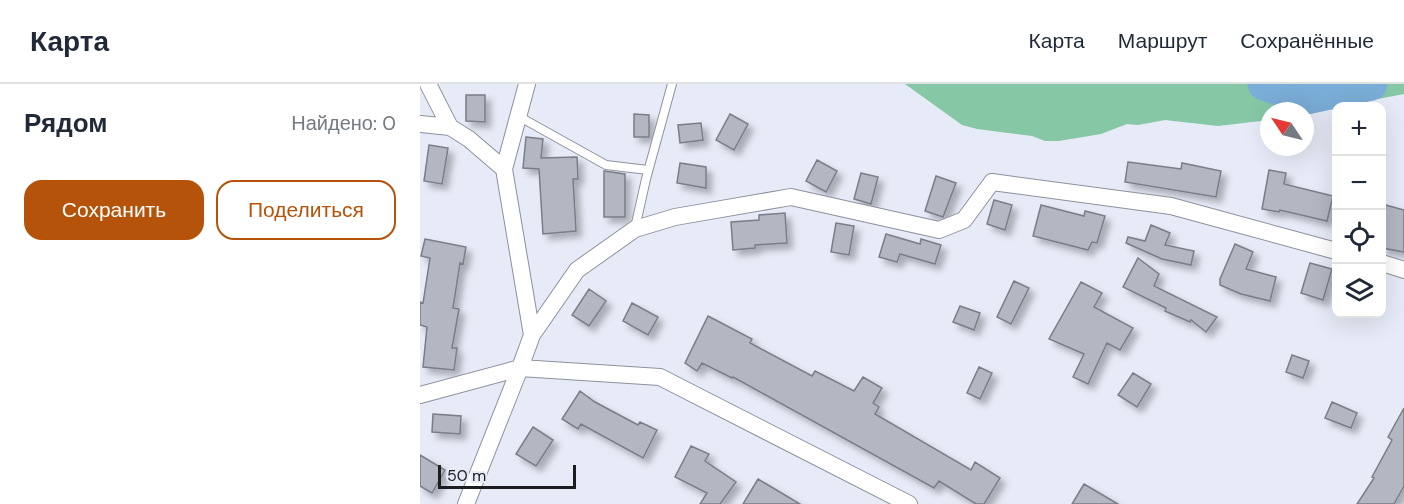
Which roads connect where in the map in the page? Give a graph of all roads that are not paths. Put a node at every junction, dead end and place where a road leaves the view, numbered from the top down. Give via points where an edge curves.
1 (428, 84) edge
2 (527, 84) edge
3 (672, 84) edge
4 (518, 116) junction
5 (420, 124) edge
6 (450, 127) junction
7 (504, 169) junction
8 (648, 170) junction
9 (635, 229) junction
10 (1332, 250) edge
11 (1385, 264) edge
12 (1404, 270) edge
13 (532, 335) junction
14 (520, 368) junction
15 (420, 395) edge
16 (466, 504) edge
17 (909, 504) edge

1 - 6 street
2 - 4 street
3 - 8 lane
4 - 7 street
4 - 8 lane via 606,165
5 - 6 street
6 - 7 street
7 - 13 street
8 - 9 lane
9 - 10 street via 675,217 791,197 939,230 964,220 992,182 1171,206
9 - 13 street via 576,270
11 - 12 street
13 - 14 street
14 - 15 street
14 - 16 street
14 - 17 street via 660,377

